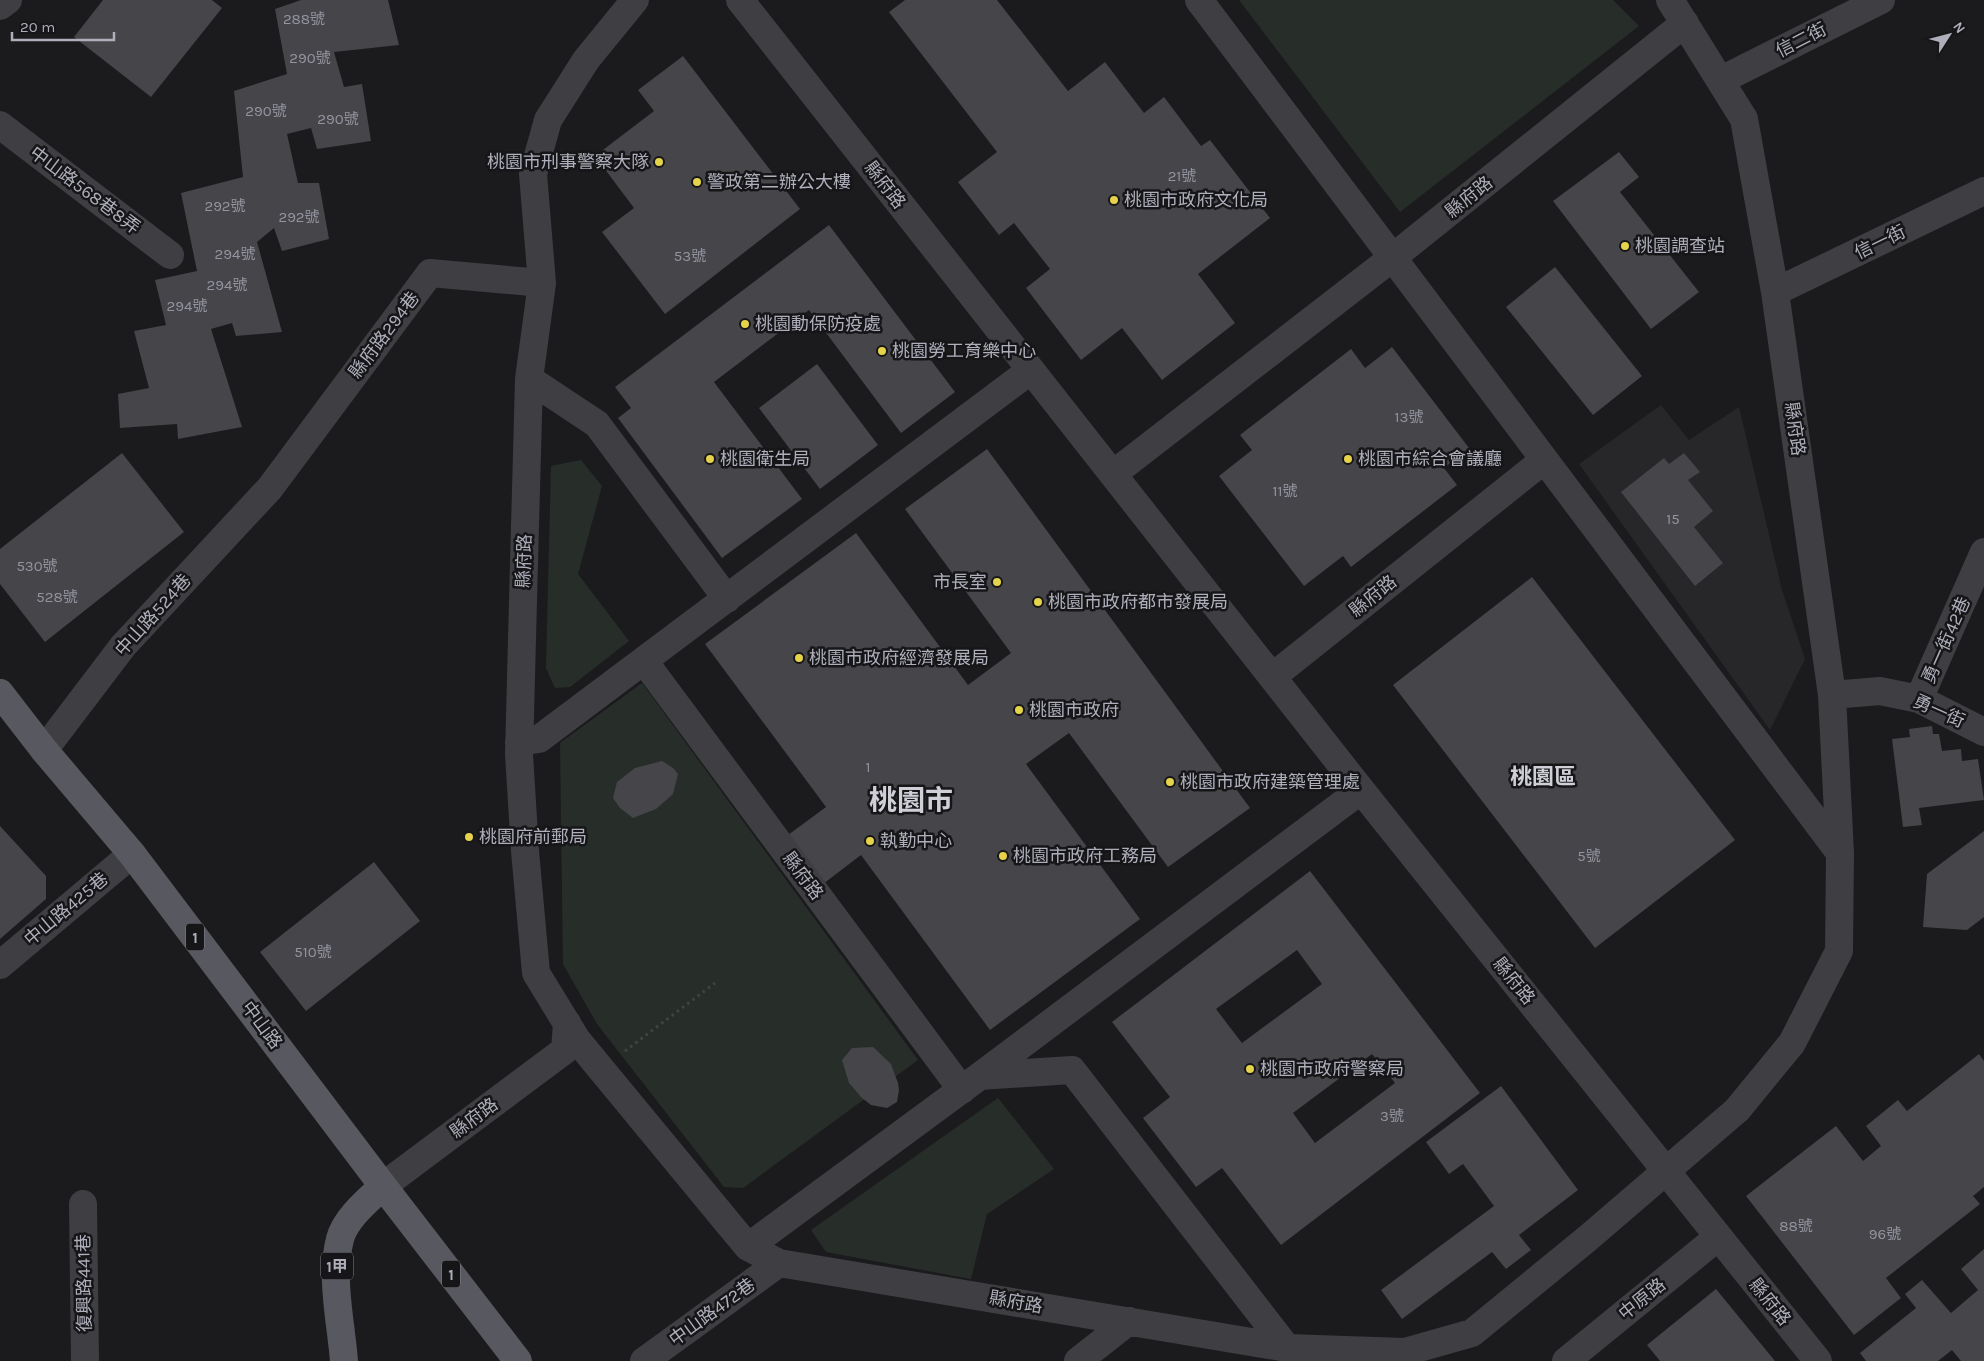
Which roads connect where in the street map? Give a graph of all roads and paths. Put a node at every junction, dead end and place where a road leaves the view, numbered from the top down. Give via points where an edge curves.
1 (8, 0) edge
2 (635, 0) edge
3 (740, 0) edge
4 (1199, 0) edge
5 (1670, 0) edge
6 (1881, 0) edge
7 (0, 6) edge
8 (1685, 23) junction
9 (1720, 80) junction
10 (0, 125) edge
11 (1984, 191) edge
12 (170, 255) dead end
13 (1392, 258) junction
14 (542, 283) junction
15 (1775, 292) junction
16 (1031, 370) junction
17 (530, 379) junction
18 (1544, 460) junction
19 (1113, 474) junction
20 (270, 488) joint
21 (1984, 552) edge
22 (727, 599) junction
23 (644, 661) junction
24 (1272, 677) junction
25 (0, 694) edge
26 (1832, 695) junction
27 (1919, 699) junction
28 (1984, 732) edge
29 (519, 742) junction
30 (44, 750) junction
31 (1361, 790) junction
32 (1840, 853) junction
33 (132, 854) junction
34 (0, 965) edge
35 (715, 983) dead end
36 (567, 1024) junction
37 (565, 1050) junction
38 (620, 1054) dead end
39 (591, 1057) junction
40 (971, 1083) junction
41 (1667, 1172) junction
42 (383, 1186) junction
43 (83, 1204) dead end
44 (1718, 1237) junction
45 (748, 1247) junction
46 (779, 1263) junction
47 (1129, 1321) junction
48 (1287, 1348) junction
49 (85, 1361) edge
50 (344, 1361) edge
51 (518, 1361) edge
52 (644, 1361) edge
53 (1078, 1361) edge
54 (1566, 1361) edge
55 (1818, 1361) edge

1 - 7 street
2 - 14 street, 縣府路 via 586,60 548,120 533,174
3 - 16 street, 縣府路
4 - 13 street
5 - 8 street, 縣府路
6 - 9 street, 信二街
8 - 9 street, 縣府路
8 - 13 street, 縣府路
9 - 15 street, 縣府路 via 1744,119
10 - 12 street, 中山路568巷8弄
11 - 15 street, 信一街
13 - 18 street
13 - 19 street, 縣府路
14 - 17 street, 縣府路
14 - 20 street, 縣府路294巷 via 430,273
15 - 26 street, 縣府路
16 - 19 street, 縣府路
16 - 22 street
17 - 22 street via 596,424
17 - 29 street, 縣府路
18 - 24 street, 縣府路
18 - 32 street
19 - 24 street, 縣府路
20 - 30 street, 中山路524巷 via 123,646
21 - 27 street, 勇一街42巷
22 - 23 street
23 - 29 street via 539,739
23 - 40 street, 縣府路
24 - 31 street, 縣府路
25 - 30 main road, 中山路 / 1
26 - 27 street, 勇一街 via 1880,691
26 - 32 street, 縣府路
27 - 28 street, 勇一街
29 - 36 street, 縣府路 via 536,973
30 - 33 main road, 中山路 / 1
31 - 40 street
31 - 41 street, 縣府路
32 - 41 street, 縣府路 via 1839,951 1792,1043 1737,1110
33 - 34 street, 中山路425巷
33 - 42 main road, 中山路 / 1
35 - 38 path
36 - 37 street
36 - 39 street, 縣府路
37 - 39 street
37 - 42 street, 縣府路
39 - 45 street, 縣府路
40 - 45 street
40 - 48 street via 1072,1070
41 - 44 street, 縣府路
41 - 48 street, 縣府路 via 1472,1333 1405,1352
42 - 50 main road, 1甲 via 356,1210 340,1238 336,1275
42 - 51 main road, 中山路 / 1
43 - 49 street, 復興路441巷
44 - 54 street, 中原路
44 - 55 street, 縣府路
45 - 46 street, 縣府路
46 - 47 street, 縣府路
46 - 52 street, 中山路472巷
47 - 48 street, 縣府路
47 - 53 street

